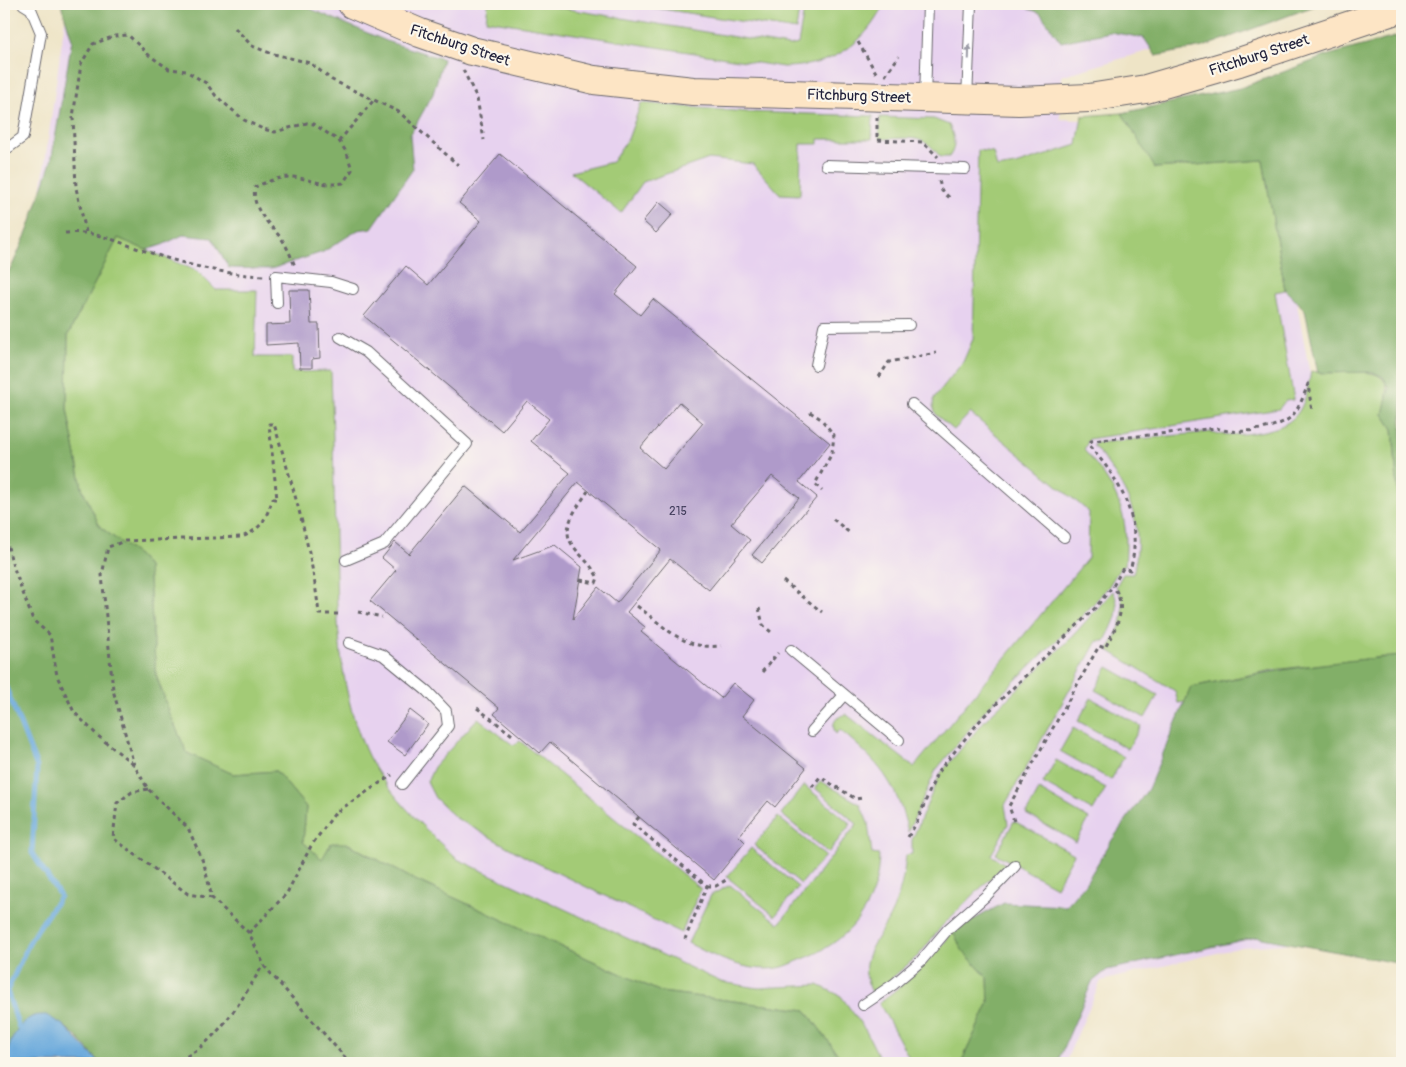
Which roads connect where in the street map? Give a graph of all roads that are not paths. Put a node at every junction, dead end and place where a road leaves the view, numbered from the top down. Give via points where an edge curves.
1 (23, 4) edge
2 (352, 4) edge
3 (928, 4) edge
4 (971, 4) edge
5 (1402, 8) edge
6 (925, 99) junction
7 (967, 100) junction
8 (4, 147) edge
9 (826, 165) dead end
10 (965, 169) dead end
11 (353, 290) dead end
12 (277, 303) dead end
13 (909, 325) dead end
14 (340, 337) dead end
15 (816, 365) dead end
16 (912, 404) dead end
17 (1064, 537) dead end
18 (346, 560) dead end
19 (349, 643) dead end
20 (791, 650) dead end
21 (844, 695) junction
22 (812, 731) dead end
23 (899, 740) dead end
24 (402, 784) dead end
25 (1015, 866) dead end
26 (863, 1005) dead end

1 - 8 lane via 31,9 41,33 23,137 8,148
2 - 6 street, Fitchburg Street via 420,34 472,51 594,80 693,91
3 - 6 lane
7 -> 4 lane
5 - 7 street, Fitchburg Street via 1146,89 1059,100
6 - 7 street, Fitchburg Street
9 - 10 lane
11 - 12 lane via 331,282 276,276
13 - 15 lane via 824,326
14 - 18 lane via 366,352 467,444 384,544
16 - 17 lane
19 - 24 lane via 383,654 446,711 448,726
20 - 21 lane
21 - 22 lane
21 - 23 lane
25 - 26 lane via 948,929 921,961

